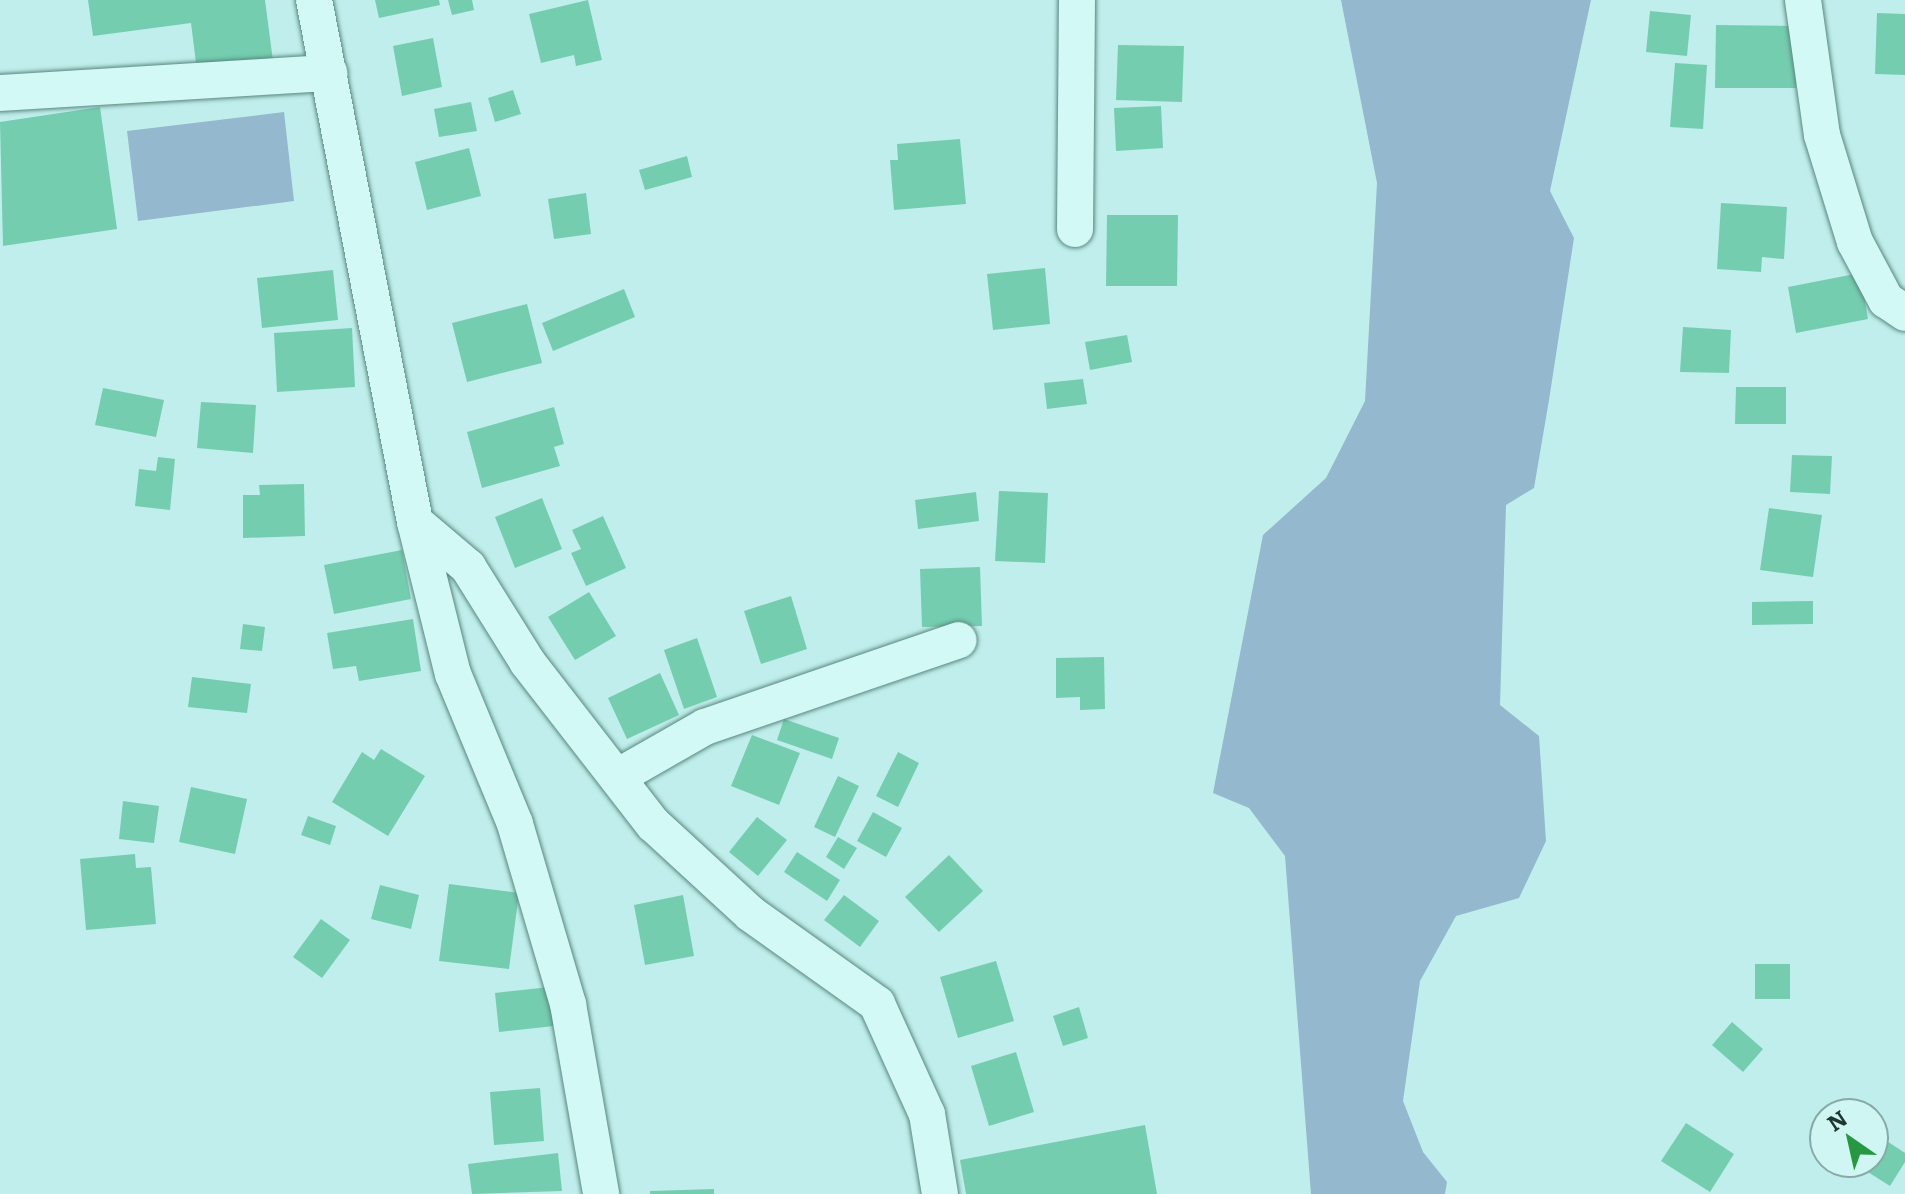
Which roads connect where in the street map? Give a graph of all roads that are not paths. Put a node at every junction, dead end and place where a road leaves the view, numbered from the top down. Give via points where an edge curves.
1 (314, 0) edge
2 (1077, 0) edge
3 (1803, 0) edge
4 (329, 73) junction
5 (0, 93) edge
6 (1075, 229) dead end
7 (1905, 313) edge
8 (415, 522) junction
9 (959, 640) dead end
10 (619, 776) junction
11 (601, 1194) edge
12 (940, 1194) edge

1 - 4 street
2 - 6 street
3 - 7 street via 1822,135 1855,242 1886,300
4 - 5 street
4 - 8 street
8 - 10 street via 468,567 528,663
8 - 11 street via 453,674 515,824 568,1004
9 - 10 street via 705,727
10 - 12 street via 653,824 751,914 877,1004 927,1114

